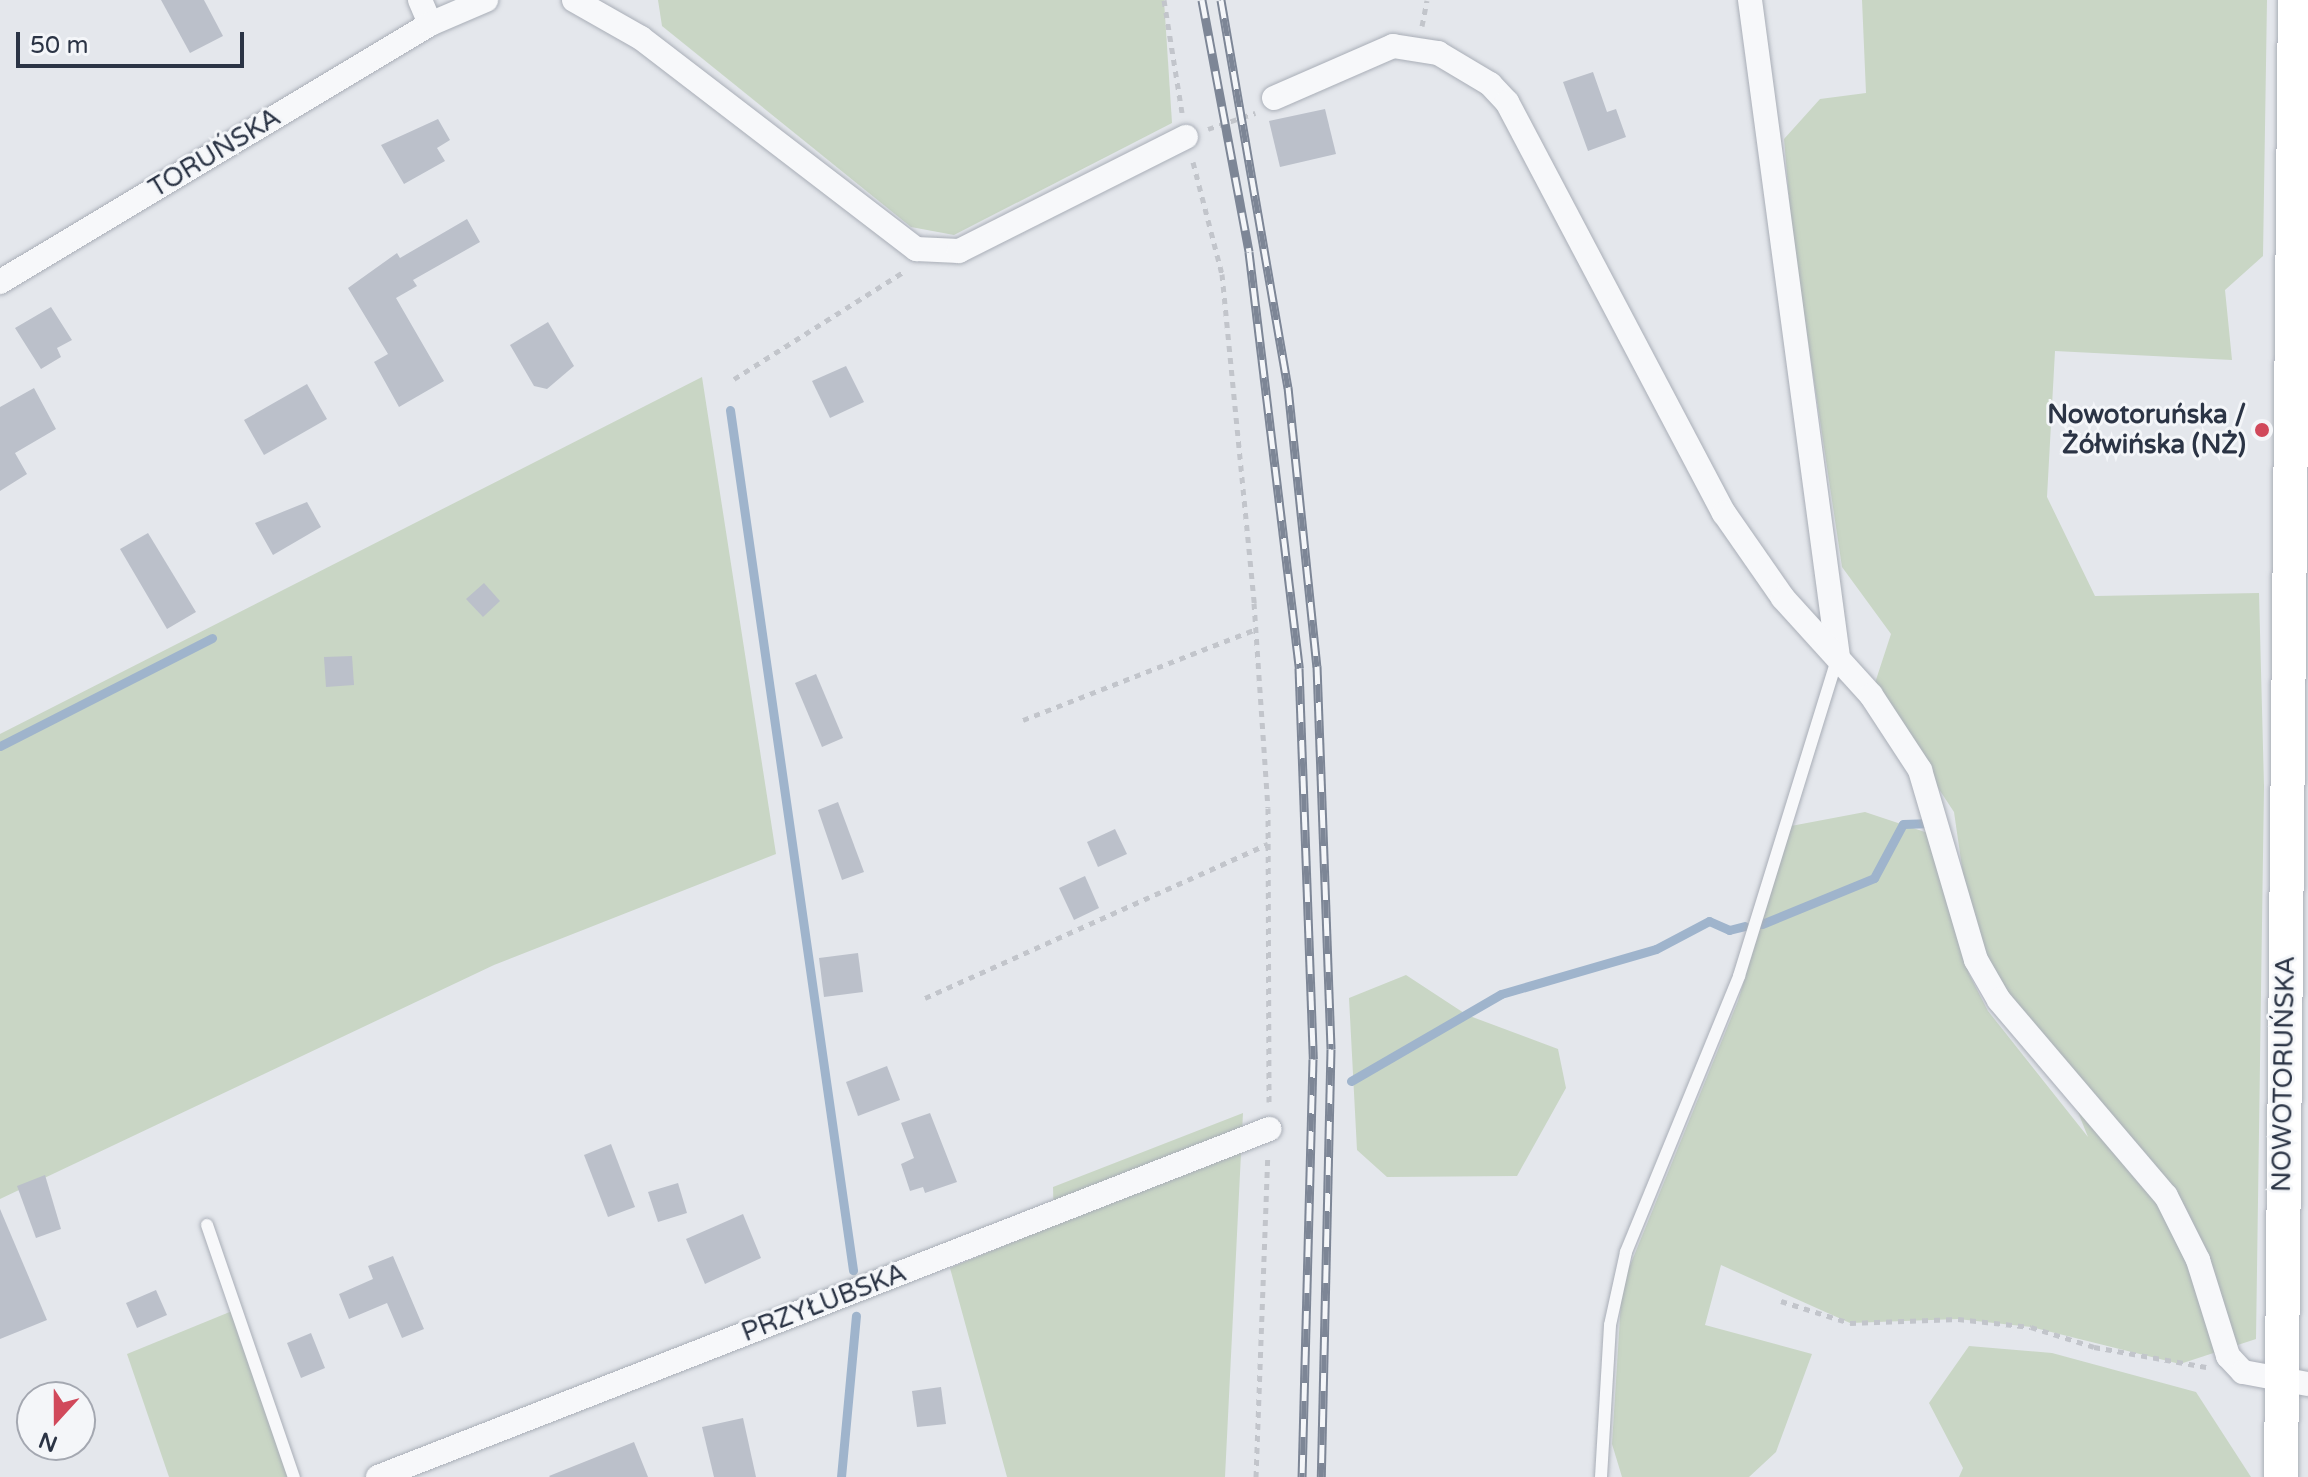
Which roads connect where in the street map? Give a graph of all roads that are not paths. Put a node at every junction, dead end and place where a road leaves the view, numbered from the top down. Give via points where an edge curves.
1 (420, 0) edge
2 (486, 0) edge
3 (574, 0) edge
4 (1750, 0) edge
5 (2295, 0) edge
6 (430, 24) junction
7 (1274, 98) road end
8 (1186, 137) road end
9 (2300, 237) edge
10 (0, 282) edge
11 (1838, 657) junction
12 (2298, 758) edge
13 (2297, 899) edge
14 (1269, 1129) road end
15 (207, 1225) dead end
16 (2295, 1382) edge
17 (294, 1477) edge
18 (378, 1477) edge
19 (1601, 1477) edge
20 (2281, 1477) edge

1 - 6 street
2 - 6 street, TORUŃSKA
3 - 8 street via 641,38 916,249 959,251
4 - 11 street
5 - 9 main road, NOWOTORUŃSKA
6 - 10 street, TORUŃSKA
7 - 11 street via 1393,46 1438,53 1490,84 1507,102 1724,513 1783,598
9 - 12 main road, NOWOTORUŃSKA
11 - 16 street via 1920,770 1976,960 2029,1041 2166,1196 2198,1260 2228,1356 2243,1372
11 - 19 lane via 1739,976 1626,1252 1610,1325
12 - 13 main road, NOWOTORUŃSKA
13 - 16 main road, NOWOTORUŃSKA
14 - 18 street, PRZYŁUBSKA
15 - 17 lane
16 - 20 main road, NOWOTORUŃSKA

